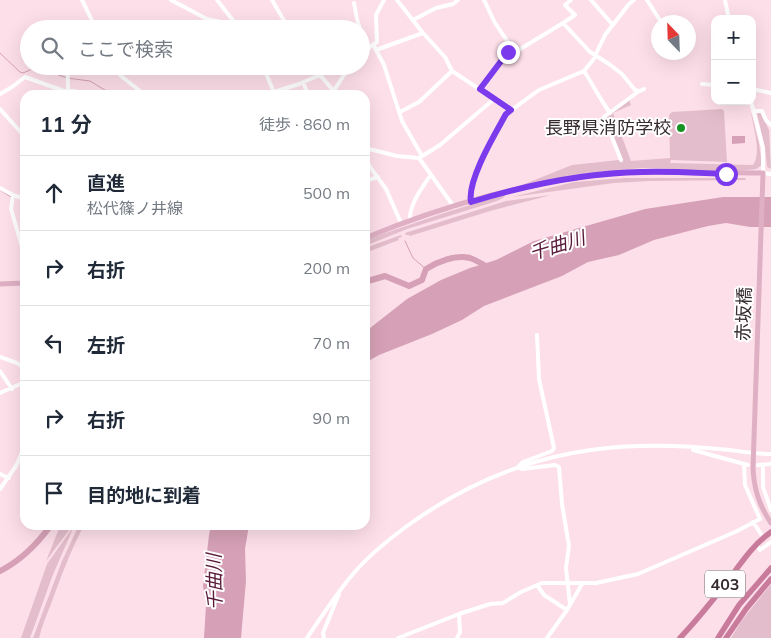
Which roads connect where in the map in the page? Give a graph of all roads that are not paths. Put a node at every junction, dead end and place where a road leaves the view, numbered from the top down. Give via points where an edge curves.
1 (82, 0) edge
2 (171, 0) edge
3 (217, 0) edge
4 (272, 0) edge
5 (384, 0) edge
6 (398, 0) edge
7 (458, 0) edge
8 (484, 0) edge
9 (560, 0) edge
10 (571, 0) edge
11 (591, 0) edge
12 (634, 0) edge
13 (647, 0) edge
14 (724, 0) edge
15 (354, 3) dead end
16 (565, 5) junction
17 (656, 15) edge
18 (727, 15) edge
19 (92, 20) edge
20 (212, 20) edge
21 (233, 20) edge
22 (284, 20) edge
23 (357, 20) edge
24 (412, 20) junction
25 (563, 23) junction
26 (613, 25) junction
27 (423, 33) junction
28 (370, 44) edge
29 (373, 48) junction
30 (512, 48) junction
31 (370, 49) edge
32 (595, 55) junction
33 (452, 71) junction
34 (584, 71) junction
35 (68, 75) edge
36 (120, 75) edge
37 (267, 75) edge
38 (318, 75) edge
39 (321, 75) edge
40 (344, 75) edge
41 (303, 82) junction
42 (702, 84) dead end
43 (711, 85) edge
44 (480, 89) junction
45 (644, 89) dead end
46 (61, 90) edge
47 (69, 90) edge
48 (139, 90) edge
49 (274, 90) edge
50 (283, 90) edge
51 (306, 90) edge
52 (331, 90) edge
53 (336, 90) edge
54 (756, 90) edge
55 (639, 91) junction
56 (771, 93) edge
57 (0, 94) edge
58 (494, 99) junction
59 (752, 105) edge
60 (0, 108) edge
61 (511, 110) junction
62 (753, 110) junction
63 (400, 112) junction
64 (610, 112) junction
65 (771, 125) edge
66 (20, 131) edge
67 (370, 149) edge
68 (421, 157) junction
69 (621, 160) dead end
70 (370, 163) edge
71 (771, 174) edge
72 (430, 176) junction
73 (763, 176) junction
74 (378, 177) junction
75 (370, 179) edge
76 (0, 188) edge
77 (13, 195) junction
78 (20, 197) edge
79 (471, 202) junction
80 (454, 207) junction
81 (410, 220) junction
82 (401, 223) junction
83 (370, 236) edge
84 (20, 240) edge
85 (20, 283) edge
86 (0, 284) edge
87 (537, 335) dead end
88 (0, 358) edge
89 (20, 365) edge
90 (0, 371) edge
91 (20, 385) edge
92 (12, 389) junction
93 (0, 393) edge
94 (686, 448) junction
95 (753, 452) junction
96 (771, 454) edge
97 (20, 457) edge
98 (771, 464) edge
99 (518, 467) junction
100 (0, 474) edge
101 (9, 478) junction
102 (0, 490) edge
103 (771, 510) edge
104 (753, 522) junction
105 (771, 523) edge
106 (771, 532) edge
107 (763, 537) junction
108 (771, 542) edge
109 (756, 545) junction
110 (771, 568) edge
111 (771, 579) edge
112 (567, 584) junction
113 (582, 584) junction
114 (537, 585) junction
115 (340, 590) junction
116 (570, 604) junction
117 (567, 610) junction
118 (459, 614) junction
119 (307, 638) edge
120 (324, 638) edge
121 (398, 638) edge
122 (457, 638) edge
123 (546, 638) edge
124 (680, 638) edge
125 (718, 638) edge
126 (726, 638) edge

1 - 19 street
2 - 20 street
3 - 21 street
4 - 22 street
5 - 29 street via 376,16 378,42
6 - 24 street
7 - 24 street
8 - 30 street via 494,23
9 - 16 street
10 - 16 street
11 - 26 street
12 - 26 street
13 - 17 street
14 - 18 street
15 - 23 street
16 - 25 street via 575,15
24 - 27 street
25 - 30 street via 521,50
25 - 32 street
26 - 32 street
27 - 29 street
27 - 33 street via 445,57
28 - 29 street
29 - 31 street
29 - 63 street via 384,65
30 - 44 street
32 - 34 street
32 - 55 street via 610,64
33 - 44 street
33 - 63 street via 420,102
34 - 61 street via 539,90
34 - 64 street
35 - 47 street
36 - 48 street
37 - 49 street
38 - 41 street
39 - 52 street
40 - 53 street
41 - 50 street
41 - 51 street
42 - 43 street
44 - 58 street
45 - 55 street
46 - 57 street via 25,77
54 - 56 street
55 - 64 street
58 - 61 street
58 - 68 street
59 - 62 street
60 - 66 street
61 - 79 street via 485,152 472,188
62 - 65 street via 760,109
62 - 73 street via 763,148
63 - 68 street via 405,129
64 - 69 street via 604,117
67 - 68 street via 397,156
68 - 72 street
70 - 74 street
71 - 73 street
72 - 80 street
72 - 81 street via 415,200
73 - 79 main road via 603,174 520,189
73 - 95 main road, 赤坂橋
74 - 75 street
74 - 82 street
76 - 77 street
77 - 78 street
77 - 84 street via 11,209
79 - 80 main road
80 - 81 main road
81 - 82 main road
82 - 83 main road
85 - 86 main road
87 - 99 street via 540,382 554,448
88 - 89 street
90 - 92 street
91 - 92 street
92 - 93 street
94 - 95 street
94 - 99 street via 597,448
94 - 104 street via 746,464 745,484 760,519
95 - 96 street
95 - 105 main road, 赤坂橋 via 754,486
97 - 101 street
98 - 103 street via 760,465
99 - 112 street via 556,465 559,468 569,546
99 - 115 street via 455,494 428,510 364,562
100 - 101 street
101 - 102 street
104 - 107 street
104 - 113 street via 638,574
106 - 107 highway, 403
107 - 109 highway, 403
108 - 109 street via 760,550
109 - 124 highway, 403
110 - 125 highway via 739,605
111 - 126 highway
112 - 113 street
112 - 114 street
112 - 116 street
113 - 116 street
114 - 117 street via 544,596
114 - 118 street via 503,603
115 - 119 street
115 - 120 street via 322,633
116 - 117 street
117 - 123 street
118 - 121 street
118 - 122 street

